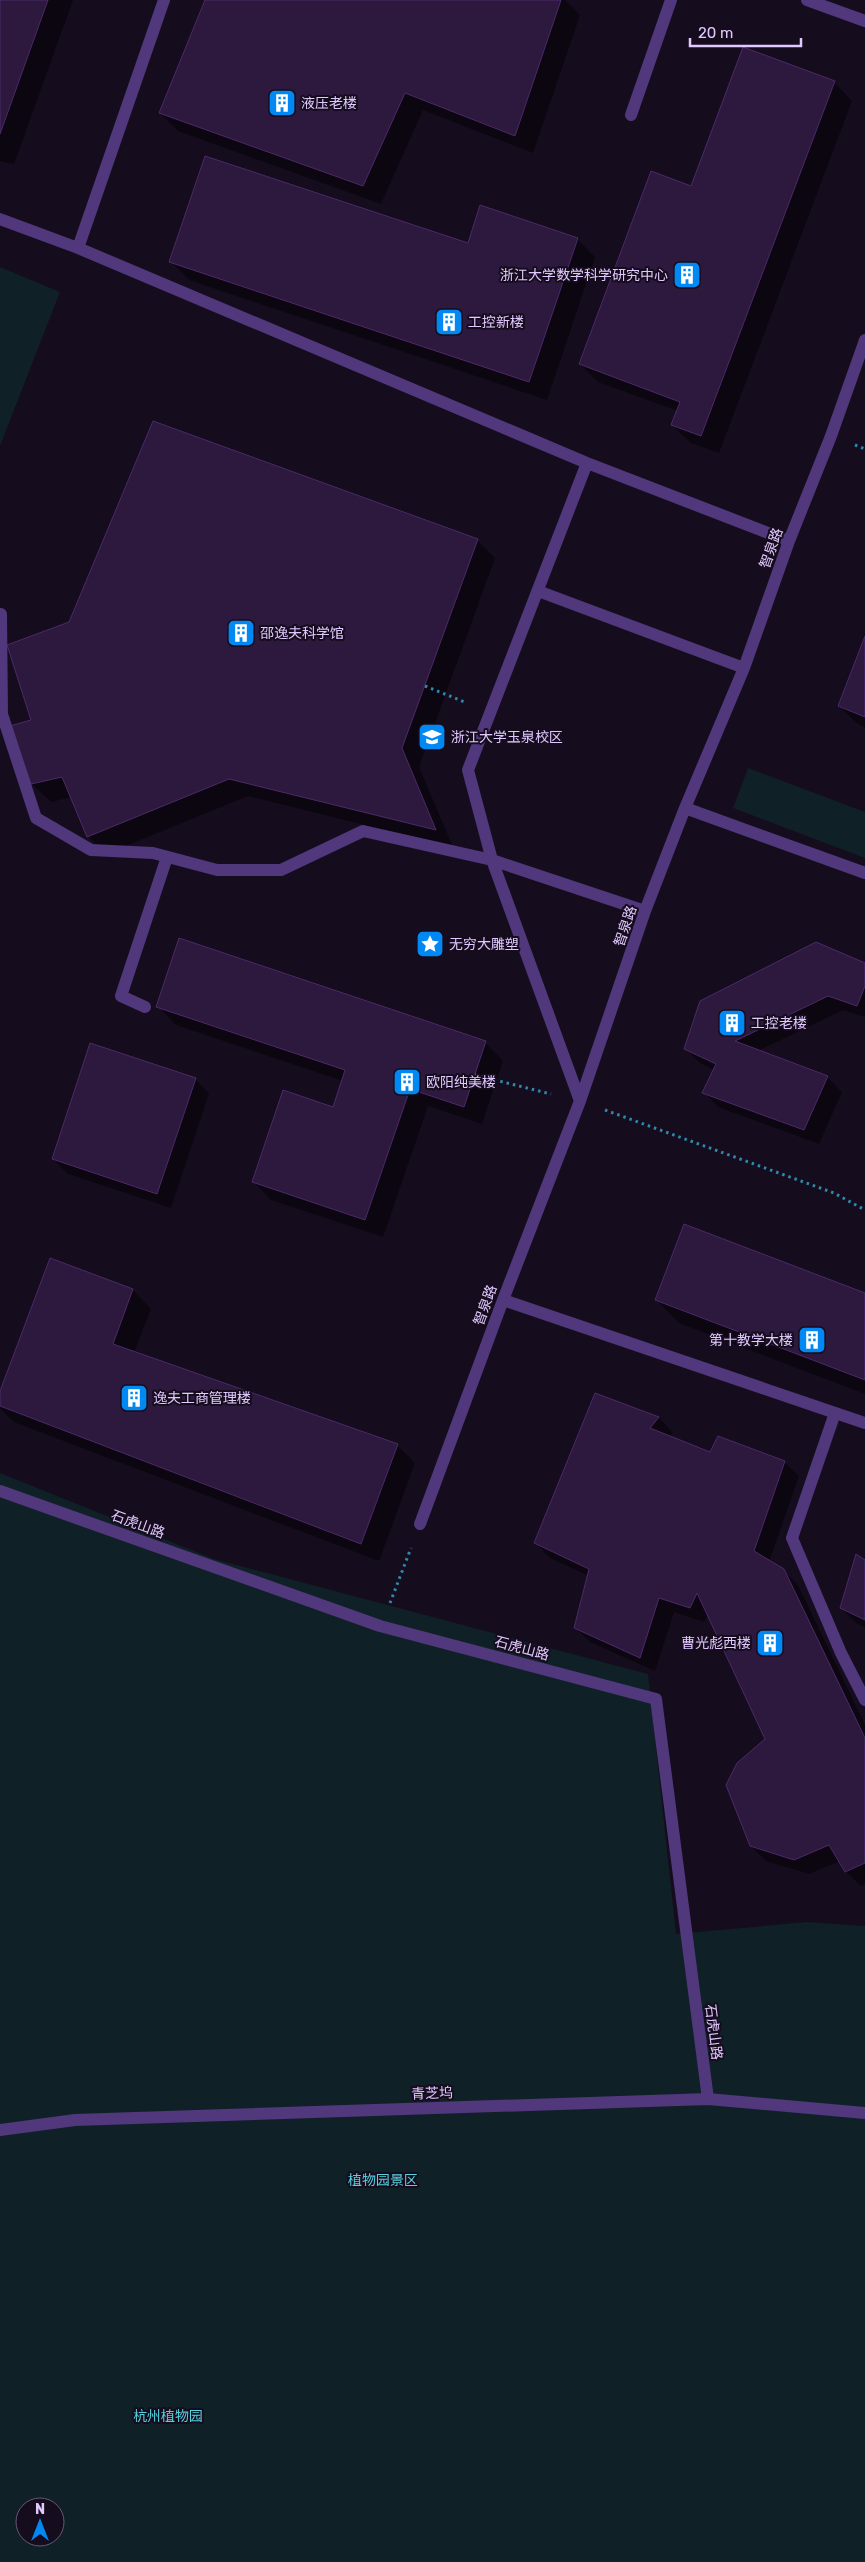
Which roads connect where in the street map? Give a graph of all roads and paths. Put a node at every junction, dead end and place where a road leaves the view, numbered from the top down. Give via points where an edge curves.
1 (164, 0) edge
2 (671, 0) edge
3 (807, 0) edge
4 (865, 21) edge
5 (631, 115) dead end
6 (0, 219) edge
7 (78, 248) junction
8 (865, 340) edge
9 (587, 463) junction
10 (789, 541) junction
11 (538, 591) junction
12 (1, 614) edge
13 (744, 668) junction
14 (425, 686) dead end
15 (491, 712) junction
16 (685, 808) junction
17 (167, 857) junction
18 (492, 860) junction
19 (865, 873) edge
20 (645, 911) junction
21 (145, 1007) dead end
22 (475, 1075) dead end
23 (580, 1101) junction
24 (865, 1210) edge
25 (502, 1300) junction
26 (835, 1413) junction
27 (865, 1423) edge
28 (0, 1491) edge
29 (420, 1524) joint
30 (380, 1626) junction
31 (865, 1700) edge
32 (708, 2099) junction
33 (865, 2113) edge
34 (0, 2130) edge

1 - 7 street
2 - 5 street
3 - 4 street
6 - 7 street
7 - 9 street
8 - 10 street, 智泉路 via 832,436
9 - 10 street
9 - 11 street
10 - 13 street, 智泉路
11 - 13 street
11 - 15 street
12 - 17 street via 2,714 36,818 92,850 153,853
13 - 16 street, 智泉路
14 - 15 path
15 - 18 street via 468,770
16 - 19 street
16 - 20 street, 智泉路
17 - 18 street via 217,870 281,870 363,831
17 - 21 street via 121,996
18 - 20 street
18 - 23 street
20 - 23 street, 智泉路
22 - 23 path
23 - 24 path via 834,1193
23 - 25 street, 智泉路
25 - 26 street
25 - 29 street, 智泉路
26 - 27 street
26 - 31 street via 792,1538 841,1653
28 - 30 street, 石虎山路
29 - 30 path
30 - 32 street, 石虎山路 via 656,1699
32 - 33 street, 青芝坞
32 - 34 street, 青芝坞 via 75,2120

